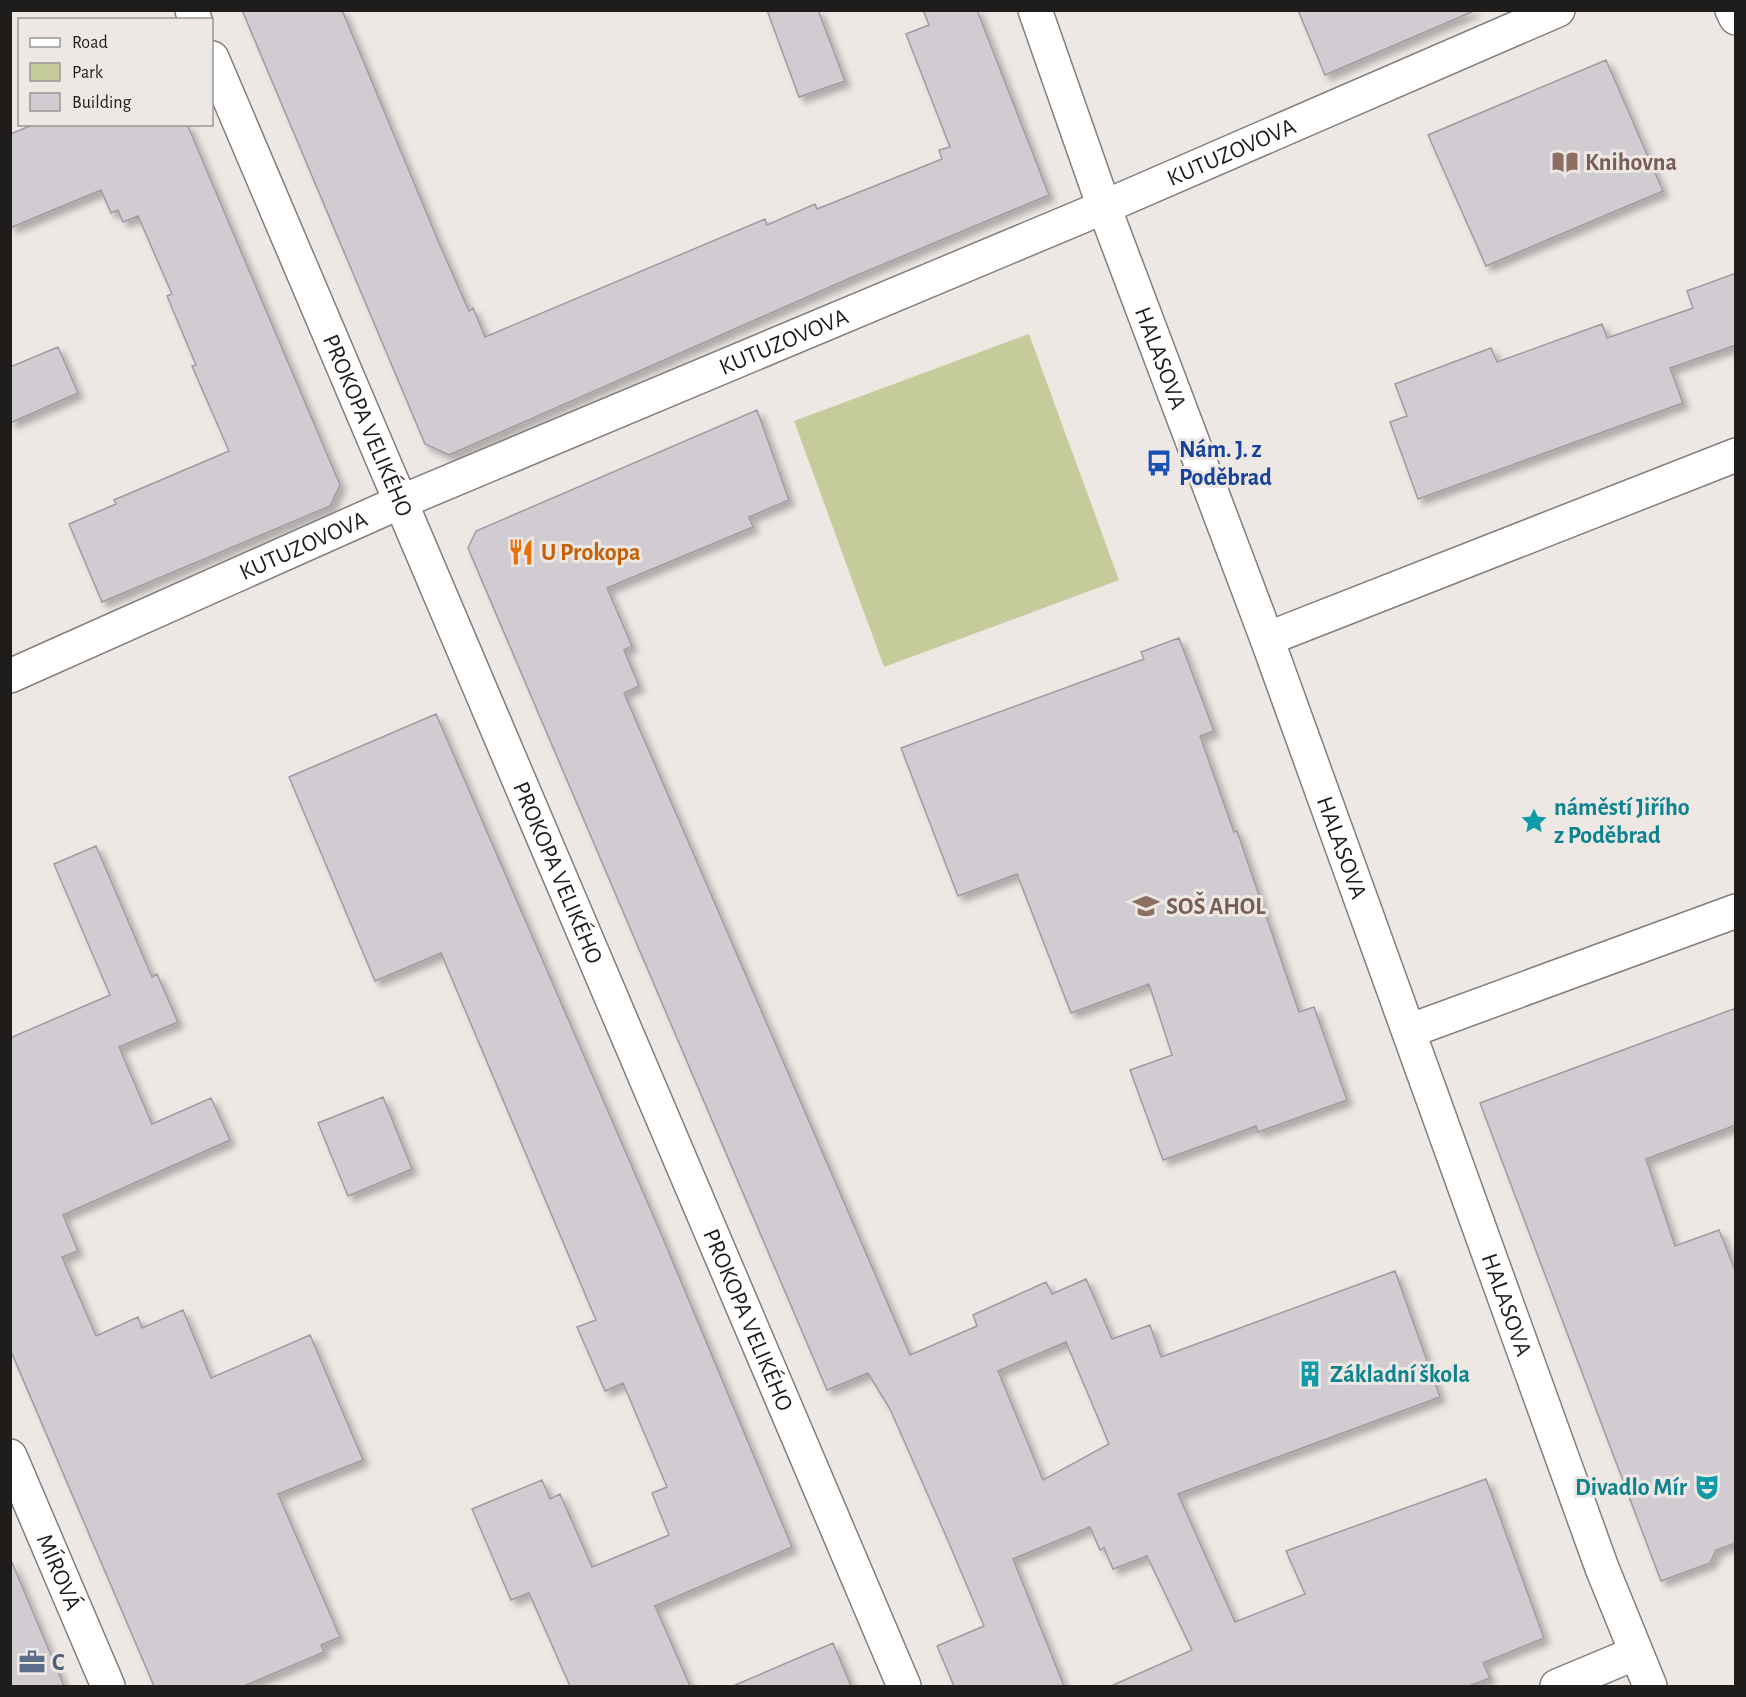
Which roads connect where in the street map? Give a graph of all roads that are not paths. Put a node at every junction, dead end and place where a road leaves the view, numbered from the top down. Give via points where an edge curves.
1 (1035, 10) edge
2 (1558, 10) edge
3 (1732, 10) edge
4 (1736, 18) edge
5 (213, 60) edge
6 (1104, 207) junction
7 (1736, 455) edge
8 (398, 503) junction
9 (1267, 639) junction
10 (10, 676) edge
11 (1736, 911) edge
12 (1410, 1031) junction
13 (10, 1456) edge
14 (1636, 1653) junction
15 (108, 1686) edge
16 (904, 1686) edge
17 (1557, 1686) edge
18 (1650, 1686) edge

1 - 6 street, HALASOVA
2 - 6 street, KUTUZOVOVA
3 - 4 street
5 - 8 street, PROKOPA VELIKÉHO
6 - 8 street, KUTUZOVOVA
6 - 9 street, HALASOVA
7 - 9 street
8 - 10 street, KUTUZOVOVA
8 - 16 street, PROKOPA VELIKÉHO
9 - 12 street, HALASOVA
11 - 12 street
12 - 14 street, HALASOVA
13 - 15 street, MÍROVÁ
14 - 17 street
14 - 18 street, HALASOVA

